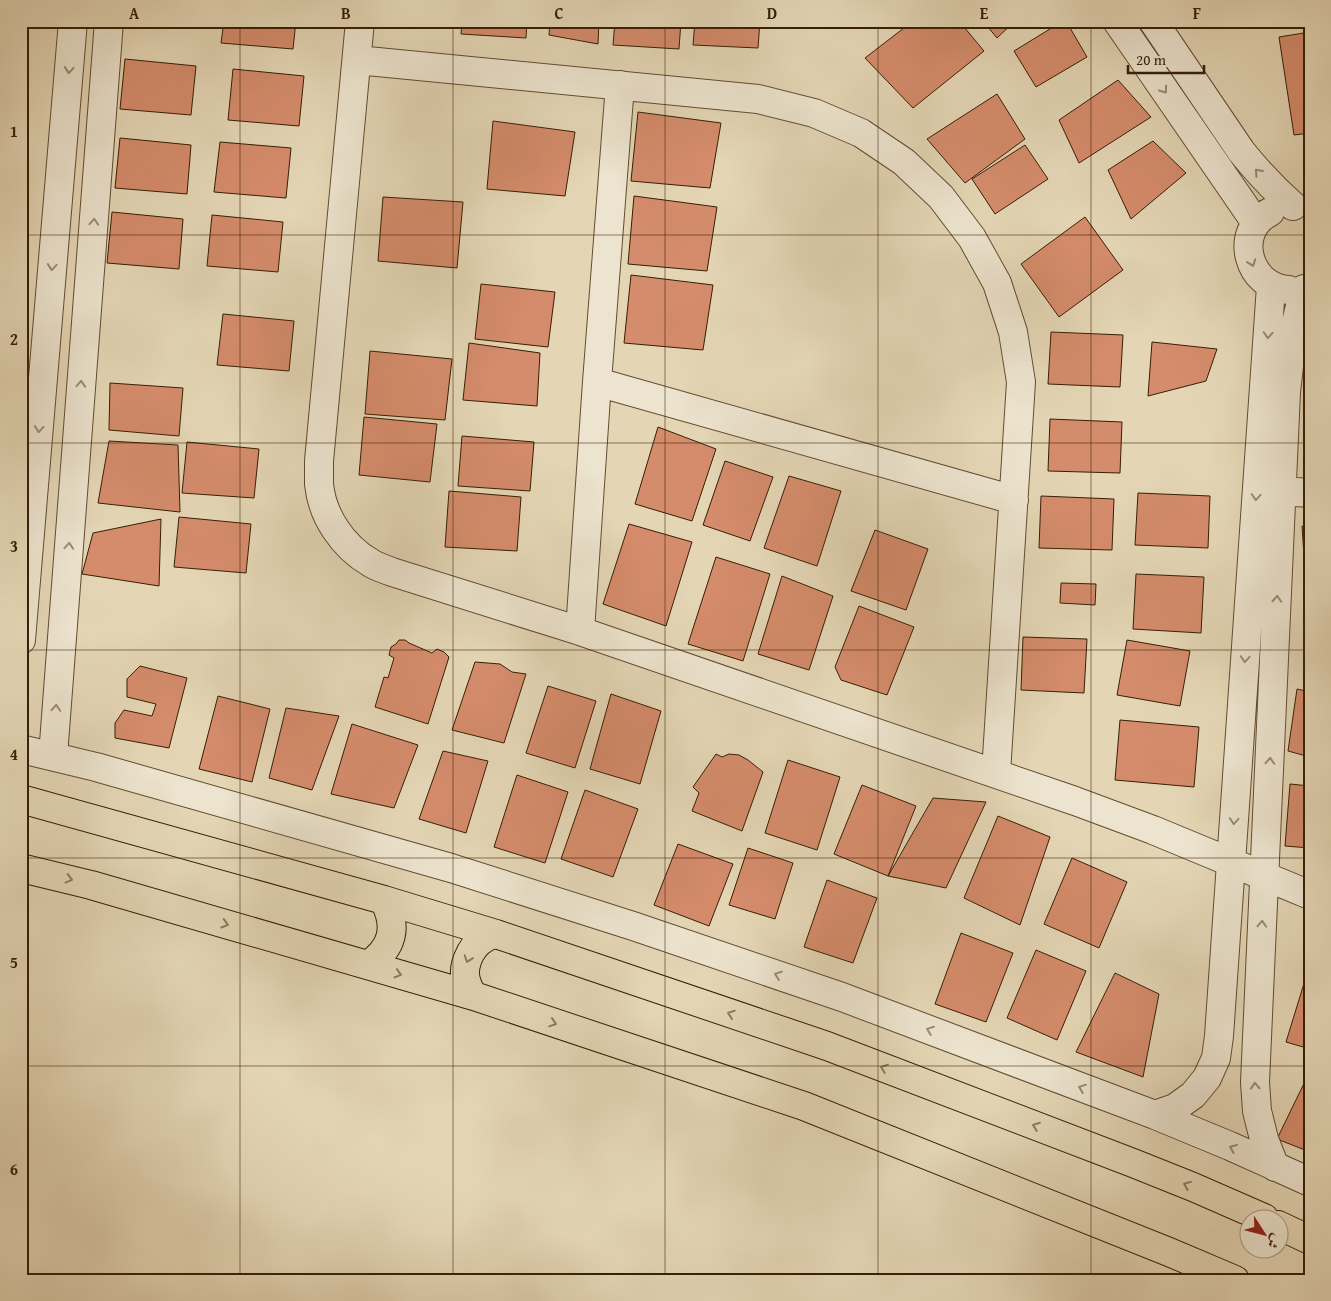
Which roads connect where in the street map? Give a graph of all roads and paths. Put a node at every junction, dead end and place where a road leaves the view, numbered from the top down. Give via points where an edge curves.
1 (73, 21) edge
2 (109, 21) edge
3 (360, 21) edge
4 (1117, 21) edge
5 (1153, 21) edge
6 (357, 60) junction
7 (620, 85) junction
8 (1301, 208) edge
9 (1256, 223) junction
10 (1271, 286) junction
11 (1307, 287) edge
12 (597, 382) junction
13 (1281, 491) junction
14 (1310, 493) edge
15 (1014, 500) junction
16 (580, 630) junction
17 (21, 640) edge
18 (21, 749) edge
19 (52, 756) junction
20 (996, 773) junction
21 (21, 799) edge
22 (1231, 862) junction
23 (21, 868) edge
24 (1264, 876) junction
25 (1310, 895) edge
26 (384, 900) junction
27 (496, 934) junction
28 (368, 965) junction
29 (474, 996) junction
30 (1154, 1115) junction
31 (1275, 1167) junction
32 (1310, 1182) edge
33 (1241, 1208) edge
34 (1288, 1230) edge
35 (1310, 1240) edge
36 (1235, 1280) edge

1 -> 17 street
19 -> 2 street
3 - 6 street
4 -> 9 street
8 -> 5 street via 1268,183 1241,152
6 - 7 street
6 - 16 street via 319,461 319,485 325,508 336,530 370,563
7 - 12 street
7 - 15 street via 758,99 814,112 861,133 904,162 941,197 972,238 997,283 1013,332 1021,382
8 - 9 street via 1279,208
9 -> 10 street via 1249,242 1251,263 1262,280
10 - 11 street via 1293,291
10 -> 22 street
11 - 13 street via 1288,366
12 - 15 street
12 - 16 street
13 - 14 street
24 -> 13 street
15 - 20 street
16 - 20 street
18 - 19 street
30 -> 19 street via 842,997 633,926 451,868
20 - 22 street
21 - 26 main road
22 - 24 street
22 - 30 street via 1216,1058 1207,1078 1193,1095 1175,1108
23 -> 28 main road
24 - 25 street
31 -> 24 street via 1257,1111 1255,1082
26 - 27 main road
26 - 28 main road via 390,911 391,936 386,948
27 -> 29 main road via 473,948 467,959 467,985
33 -> 27 main road via 1133,1163 827,1046
28 -> 29 main road
29 -> 36 main road via 804,1106
31 -> 30 street
31 - 32 street
34 - 35 main road

